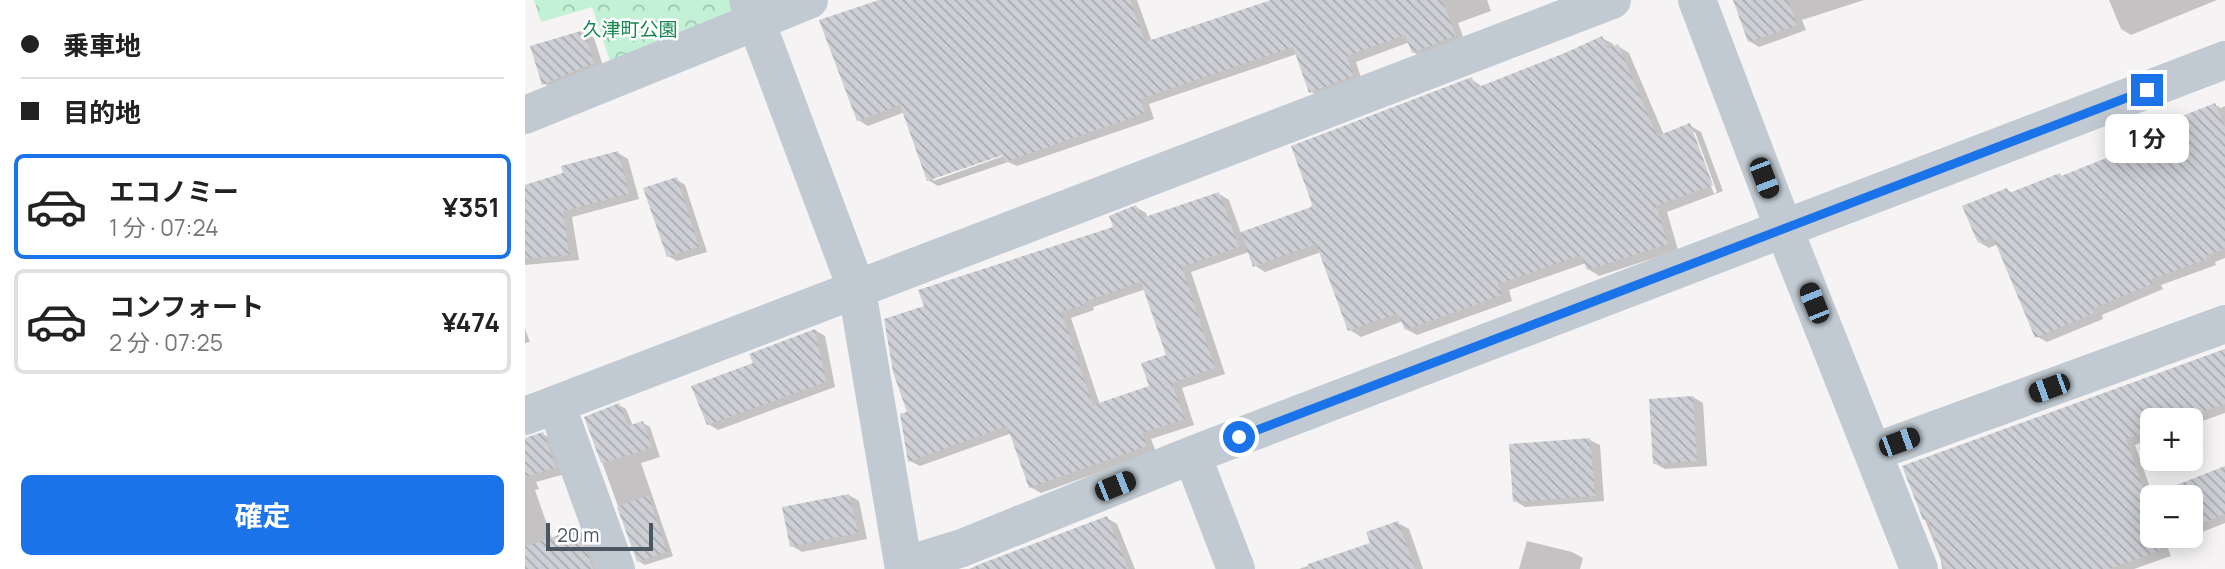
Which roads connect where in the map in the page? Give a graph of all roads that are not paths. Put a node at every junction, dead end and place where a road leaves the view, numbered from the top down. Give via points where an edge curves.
1 (809, 0) edge
2 (1612, 0) edge
3 (1697, 0) edge
4 (752, 10) edge
5 (2225, 60) edge
6 (525, 115) edge
7 (1784, 229) junction
8 (857, 290) junction
9 (2225, 324) edge
10 (540, 410) edge
11 (1874, 452) junction
12 (1192, 455) junction
13 (904, 567) edge
14 (616, 569) edge
15 (1236, 569) edge
16 (1919, 569) edge

1 - 4 street
2 - 8 street
3 - 7 street
4 - 6 street
4 - 8 street
5 - 7 street
7 - 11 street
7 - 12 street
8 - 10 street
8 - 13 street
9 - 11 street
10 - 14 street
11 - 16 street
12 - 13 street
12 - 15 street

